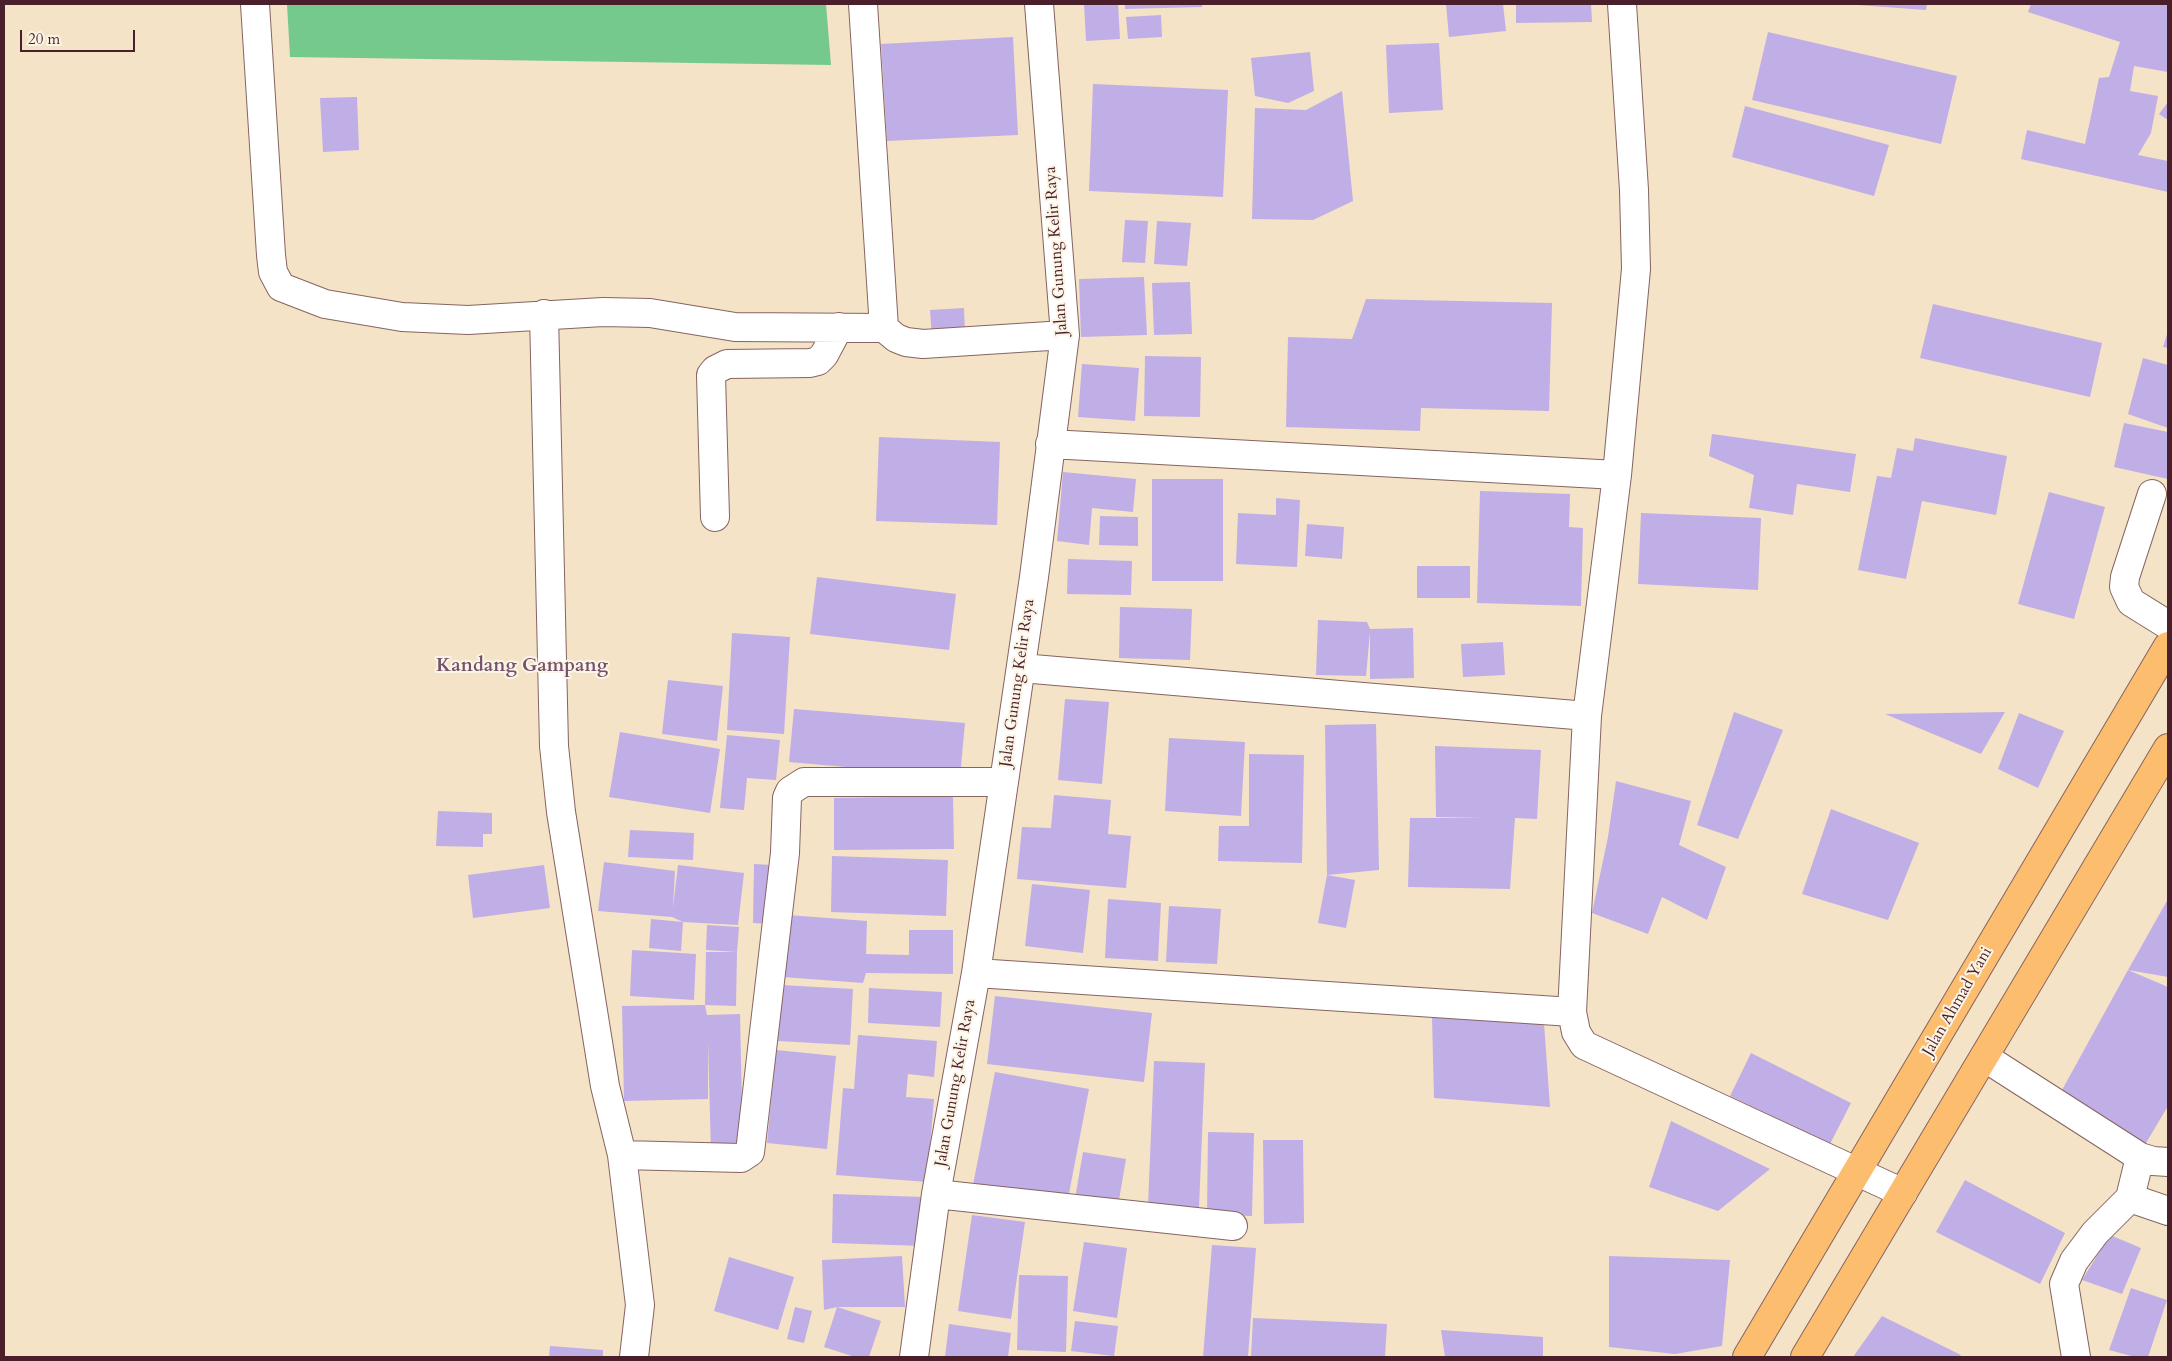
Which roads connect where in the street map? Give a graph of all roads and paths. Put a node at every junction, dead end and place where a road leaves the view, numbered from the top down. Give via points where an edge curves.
1 (255, 4) edge
2 (864, 4) edge
3 (1039, 4) edge
4 (1622, 4) edge
5 (884, 328) junction
6 (544, 330) junction
7 (832, 340) junction
8 (1063, 346) junction
9 (1050, 444) junction
10 (1617, 475) junction
11 (2152, 494) dead end
12 (715, 517) dead end
13 (2168, 625) edge
14 (2168, 646) edge
15 (1021, 668) junction
16 (1587, 716) junction
17 (2168, 748) edge
18 (1004, 782) junction
19 (976, 972) junction
20 (1572, 1012) junction
21 (1984, 1057) junction
22 (622, 1155) junction
23 (2140, 1157) junction
24 (2168, 1162) edge
25 (1859, 1171) junction
26 (1903, 1193) junction
27 (936, 1194) junction
28 (2130, 1198) junction
29 (2168, 1211) edge
30 (1233, 1226) dead end
31 (636, 1350) edge
32 (914, 1355) edge
33 (1747, 1357) edge
34 (1805, 1357) edge
35 (2076, 1357) edge

1 - 6 street via 271,255 273,272 281,287 324,304 402,317 468,320
2 - 5 street
3 - 8 street, Jalan Gunung Kelir Raya
4 - 10 street via 1636,269
5 - 7 street
5 - 8 street via 896,338 924,344
6 - 7 street via 603,312 650,313
6 - 22 street via 554,746 561,812 606,1086
7 - 12 street via 818,361 726,364 711,375
8 - 9 street, Jalan Gunung Kelir Raya
9 - 10 street
9 - 15 street, Jalan Gunung Kelir Raya
10 - 16 street
11 - 13 street via 2124,586 2131,602
14 - 25 main road, Jalan Ahmad Yani
15 - 16 street
15 - 18 street, Jalan Gunung Kelir Raya
16 - 20 street
17 - 21 main road
18 - 19 street, Jalan Gunung Kelir Raya
18 - 22 street via 804,782 790,791 750,1152 741,1158
19 - 20 street
19 - 27 street, Jalan Gunung Kelir Raya
20 - 25 street via 1576,1032 1584,1045
21 - 23 street
21 - 26 main road
22 - 31 street via 640,1305
23 - 24 street
23 - 28 street
25 - 26 street
25 - 33 main road, Jalan Ahmad Yani
26 - 34 main road
27 - 30 street
27 - 32 street, Jalan Gunung Kelir Raya
28 - 29 street
28 - 35 street via 2074,1261 2064,1284

